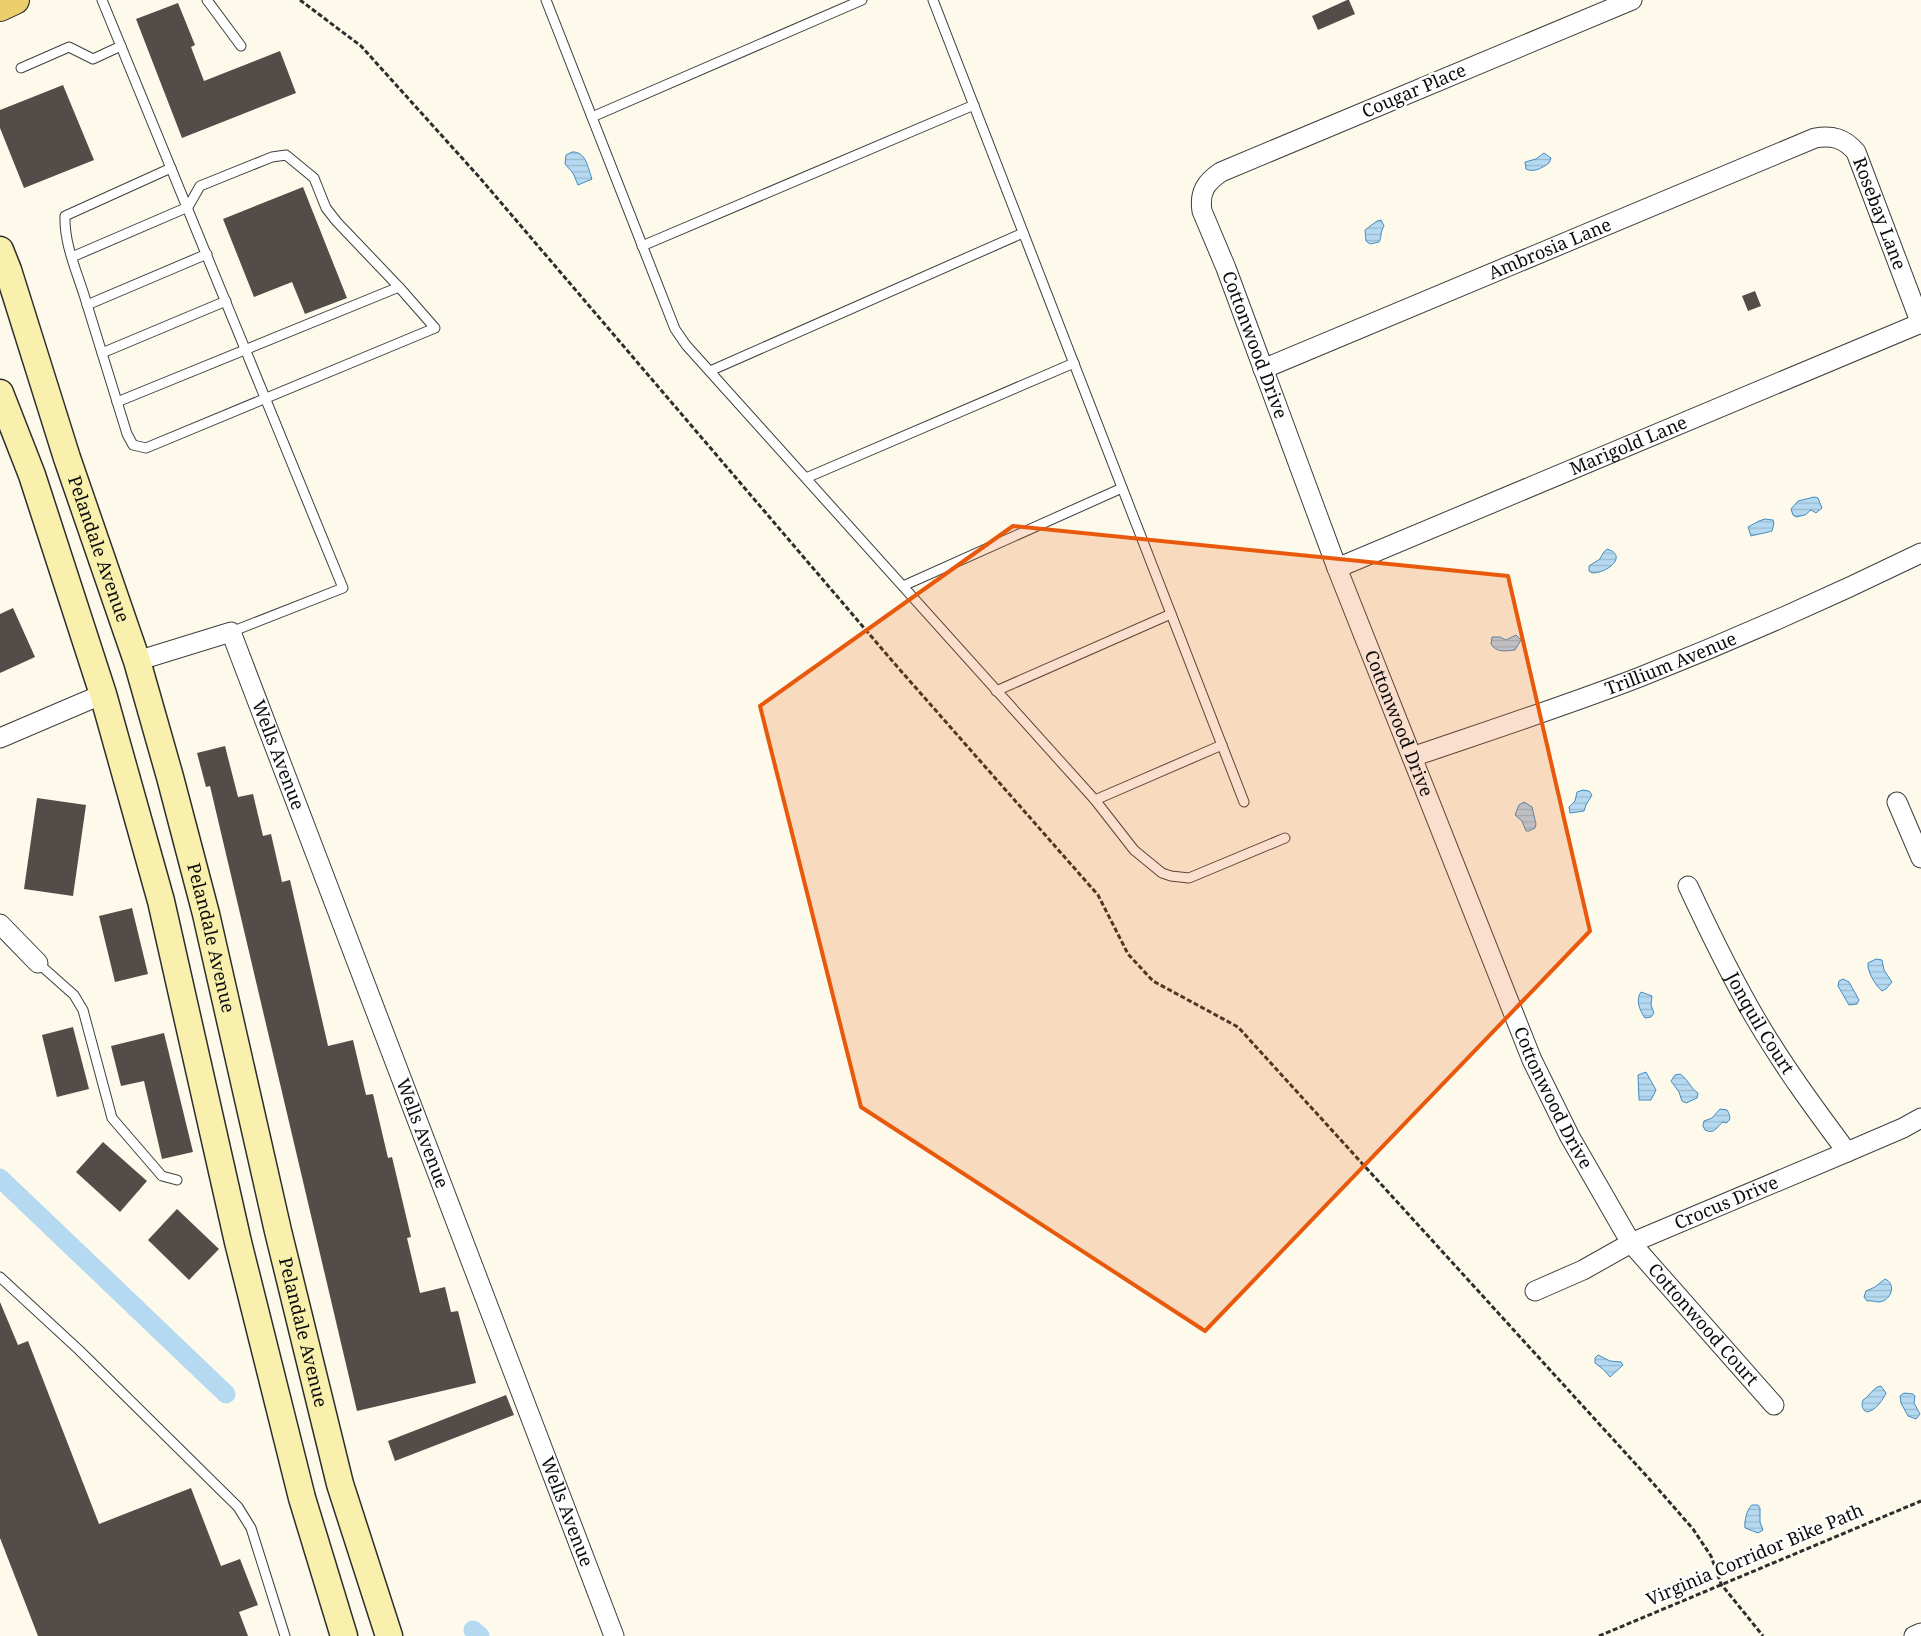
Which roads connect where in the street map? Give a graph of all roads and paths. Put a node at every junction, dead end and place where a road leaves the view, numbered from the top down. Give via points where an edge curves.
1 (15, 0) edge
2 (102, 0) edge
3 (207, 0) edge
4 (300, 0) edge
5 (546, 0) edge
6 (862, 0) edge
7 (933, 0) edge
8 (1632, 0) edge
9 (0, 7) edge
10 (121, 46) junction
11 (241, 46) dead end
12 (21, 68) dead end
13 (974, 105) junction
14 (592, 117) junction
15 (1840, 138) joint
16 (171, 168) junction
17 (1203, 190) joint
18 (188, 207) junction
19 (1023, 233) junction
20 (642, 246) junction
21 (0, 250) edge
22 (207, 254) junction
23 (72, 256) junction
24 (399, 287) junction
25 (226, 301) junction
26 (87, 305) junction
27 (1921, 324) edge
28 (246, 348) junction
29 (102, 353) junction
30 (1074, 363) junction
31 (1263, 369) junction
32 (710, 372) junction
33 (0, 393) edge
34 (265, 397) junction
35 (117, 402) junction
36 (806, 478) junction
37 (1122, 488) junction
38 (1921, 553) edge
39 (1337, 568) junction
40 (903, 586) junction
41 (1171, 614) junction
42 (231, 632) junction
43 (136, 661) junction
44 (996, 691) junction
45 (103, 694) junction
46 (0, 738) edge
47 (1222, 745) junction
48 (1412, 757) junction
49 (1095, 800) junction
50 (1244, 802) dead end
51 (1897, 802) dead end
52 (1285, 838) dead end
53 (1921, 858) edge
54 (1688, 886) dead end
55 (0, 924) edge
56 (38, 963) joint
57 (1921, 1118) edge
58 (1847, 1152) junction
59 (177, 1180) dead end
60 (1631, 1243) junction
61 (0, 1277) edge
62 (1535, 1291) dead end
63 (1774, 1405) dead end
64 (1921, 1501) edge
65 (1721, 1584) junction
66 (1921, 1633) edge
67 (285, 1636) edge
68 (344, 1636) edge
69 (389, 1636) edge
70 (614, 1636) edge
71 (1599, 1636) edge
72 (1763, 1636) edge
73 (1914, 1636) edge

1 - 9 main road
2 - 10 lane
3 - 11 lane
4 - 65 path via 361,46 480,178 894,663 1098,895 1128,954 1153,981 1238,1027 1693,1529 1711,1556
5 - 14 lane
6 - 14 lane
7 - 13 lane
8 - 17 street, Cougar Place via 1221,172 1209,180
10 - 12 lane via 93,59 70,47
10 - 16 lane
13 - 19 lane
13 - 20 lane
14 - 20 lane
15 - 27 street, Rosebay Lane via 1856,152
15 - 31 street, Ambrosia Lane via 1815,138
16 - 18 lane
16 - 23 lane via 65,216 64,231
17 - 31 street, Cottonwood Drive via 1202,211
18 - 22 lane
18 - 23 lane
18 - 24 lane via 200,186 272,157 286,155 314,178 326,208
19 - 30 lane
19 - 32 lane
20 - 32 lane via 675,329
21 - 43 main road, Pelandale Avenue
22 - 25 lane
22 - 26 lane
23 - 26 lane
24 - 28 lane
24 - 34 lane via 435,328
25 - 28 lane
25 - 29 lane
26 - 29 lane
27 - 39 street, Marigold Lane
28 - 34 lane
28 - 35 lane
29 - 35 lane
30 - 36 lane
30 - 37 lane
31 - 39 street, Cottonwood Drive
32 - 36 lane
33 - 45 main road via 32,475
34 - 35 lane via 146,448 132,445
34 - 42 lane via 343,588
36 - 40 lane
37 - 40 lane
37 - 41 lane
38 - 48 street, Trillium Avenue via 1757,629 1640,677
39 - 48 street, Cottonwood Drive
40 - 44 lane
41 - 44 lane
41 - 47 lane
42 - 43 street
42 - 70 street, Wells Avenue
43 - 69 main road, Pelandale Avenue via 206,914 340,1484
44 - 49 lane
45 - 46 street
45 - 68 main road via 161,901 238,1242 302,1498
47 - 49 lane
47 - 50 lane
48 - 60 street, Cottonwood Drive via 1532,1060 1570,1137
49 - 52 lane via 1134,850 1162,873 1171,876 1189,878
51 - 53 street
54 - 58 street, Jonquil Court via 1756,1020 1794,1080
55 - 56 street
56 - 59 lane via 74,995 83,1010 112,1118 162,1176
57 - 58 street, Crocus Drive
58 - 60 street, Crocus Drive
60 - 62 street, Crocus Drive via 1583,1270
60 - 63 street, Cottonwood Court
61 - 67 lane via 238,1507 251,1528
64 - 65 path, Virginia Corridor Bike Path
65 - 71 path, Virginia Corridor Bike Path
65 - 72 path
66 - 73 street

